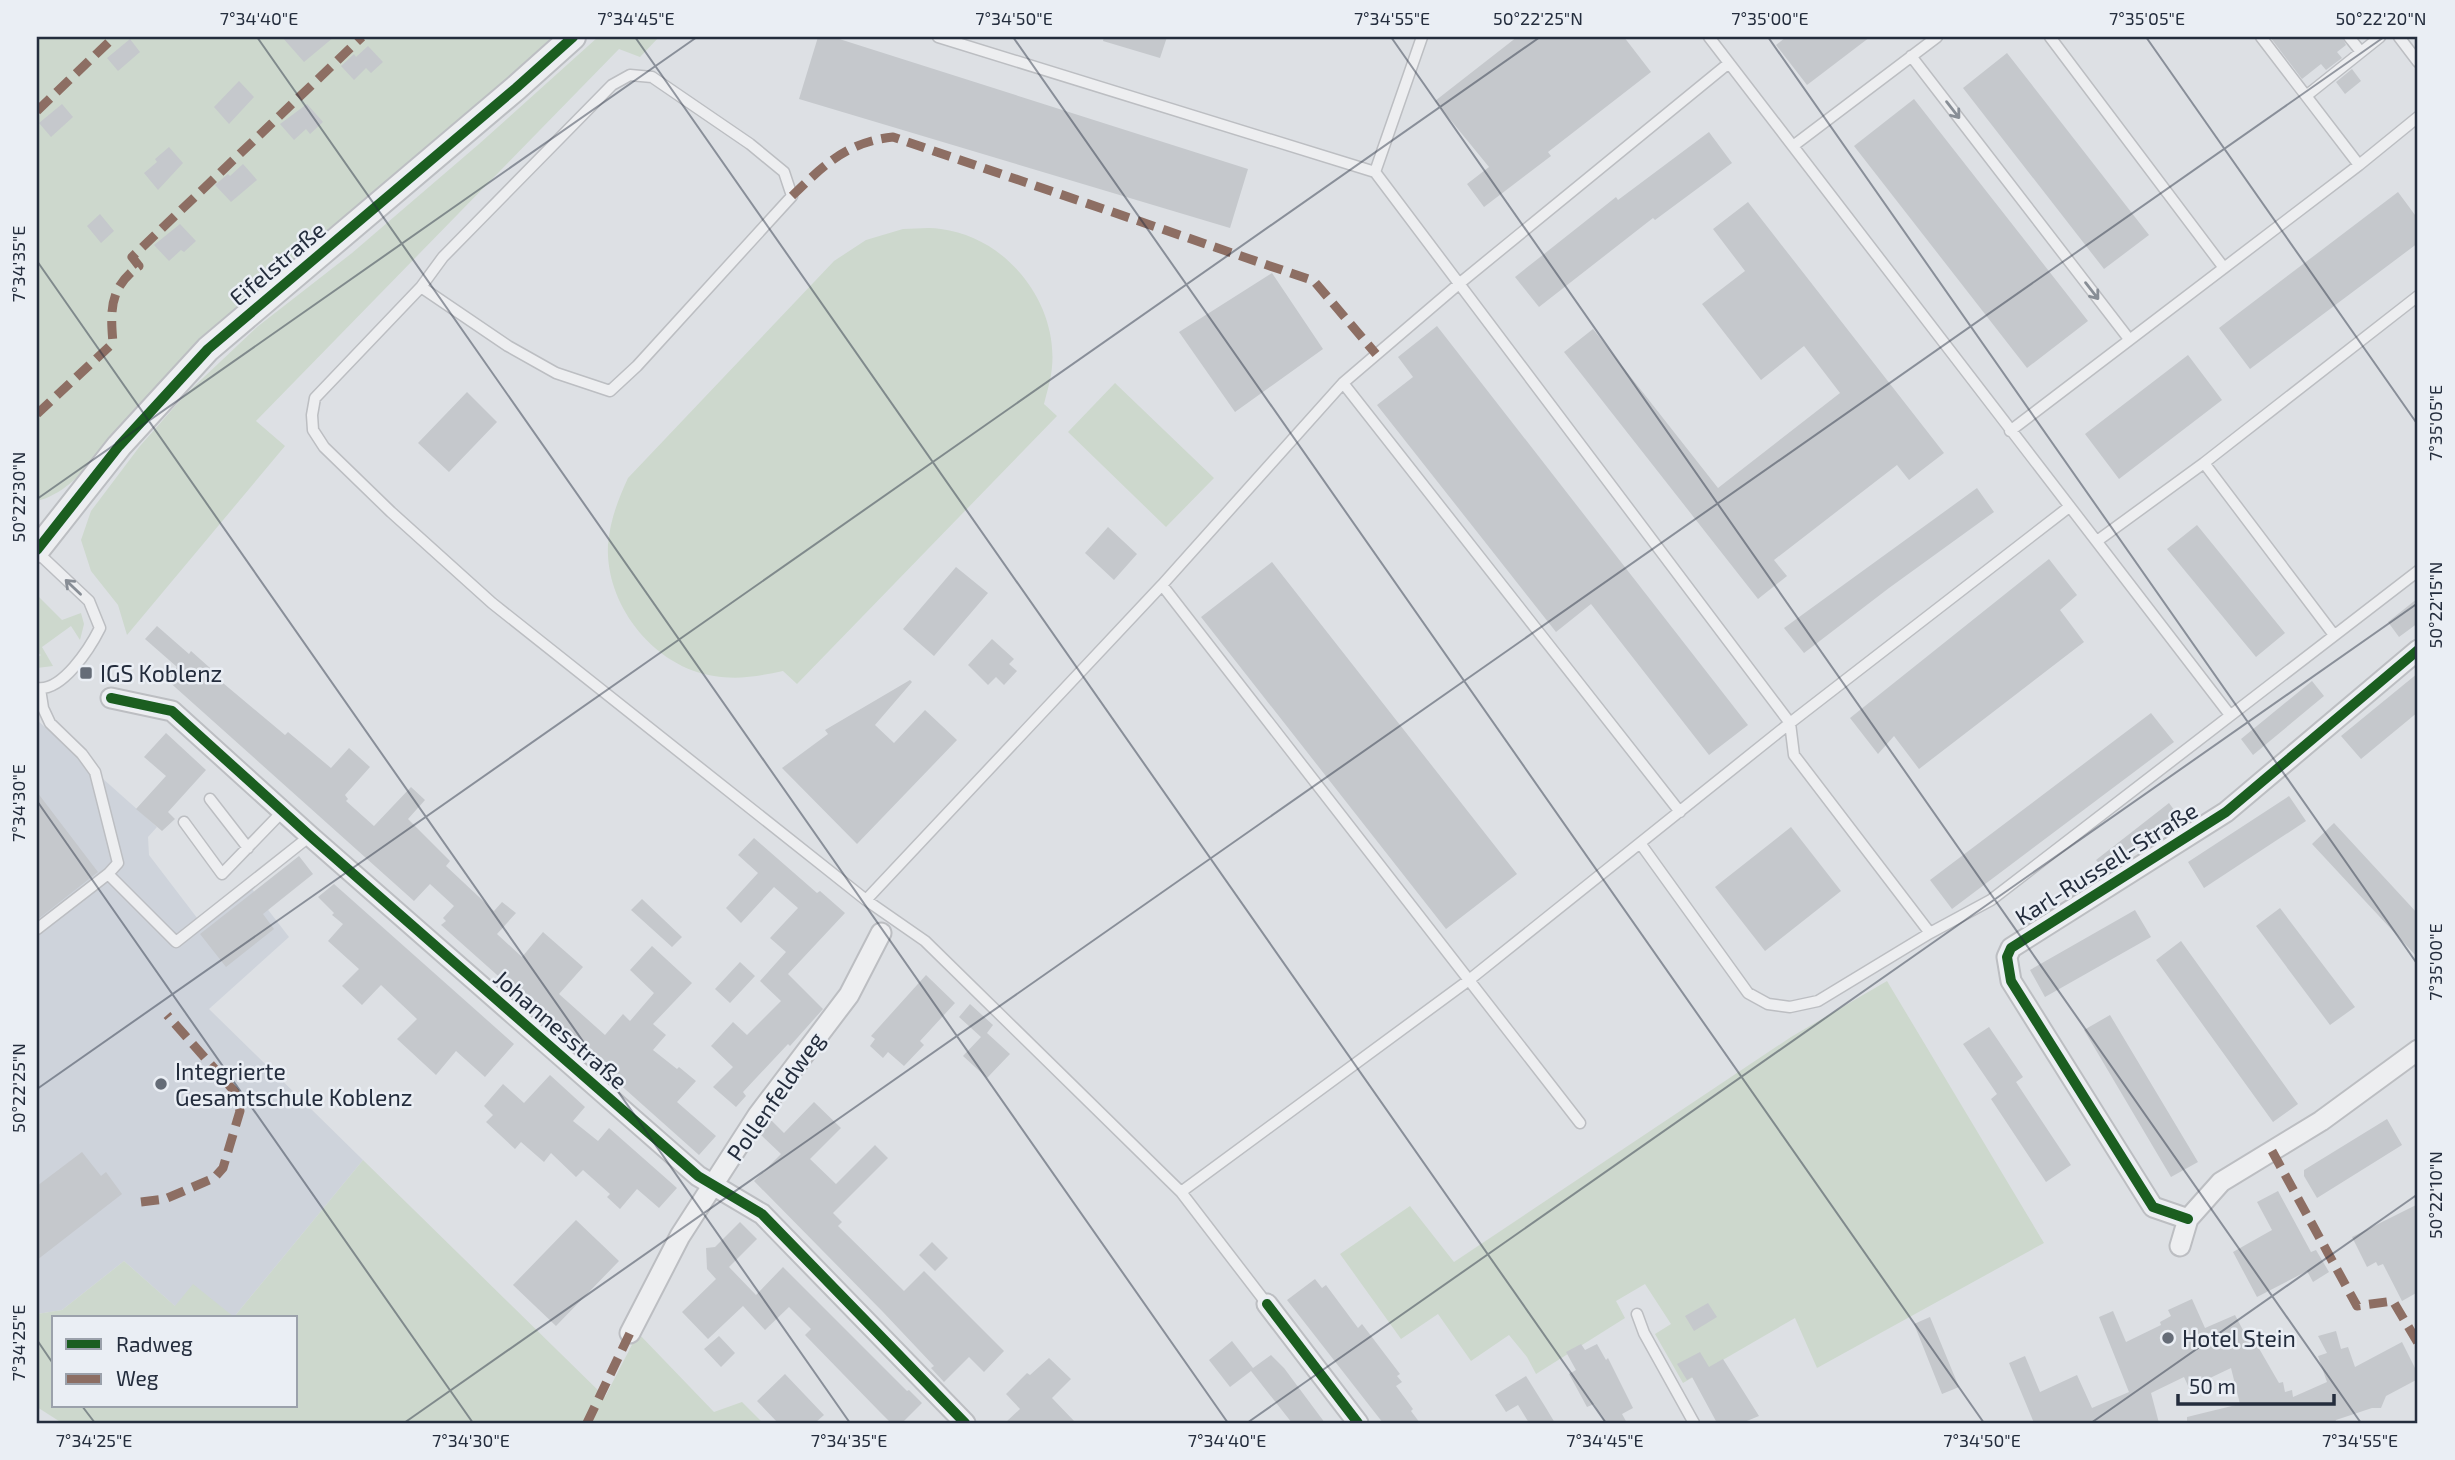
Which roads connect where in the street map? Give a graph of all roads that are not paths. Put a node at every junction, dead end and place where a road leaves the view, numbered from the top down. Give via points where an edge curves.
1 (573, 37) edge
2 (938, 37) edge
3 (1422, 37) edge
4 (1709, 37) edge
5 (1937, 37) edge
6 (2050, 37) edge
7 (2261, 37) edge
8 (2349, 37) edge
9 (2380, 37) edge
10 (2399, 37) edge
11 (2361, 52) junction
12 (1911, 56) junction
13 (2418, 62) edge
14 (1729, 63) junction
15 (2306, 96) junction
16 (2418, 117) edge
17 (1793, 146) junction
18 (2359, 165) junction
19 (1375, 172) junction
20 (2224, 268) junction
21 (1460, 283) junction
22 (421, 287) junction
23 (2418, 296) edge
24 (2129, 339) junction
25 (1343, 383) junction
26 (2010, 430) junction
27 (2204, 463) junction
28 (2069, 507) junction
29 (2097, 541) junction
30 (37, 551) edge
31 (2418, 571) edge
32 (1162, 585) junction
33 (2334, 635) junction
34 (2418, 650) edge
35 (38, 689) edge
36 (111, 698) dead end
37 (2230, 715) junction
38 (1790, 723) junction
39 (210, 799) dead end
40 (284, 811) junction
41 (1680, 812) junction
42 (184, 822) dead end
43 (310, 836) junction
44 (1640, 843) junction
45 (248, 848) junction
46 (108, 874) junction
47 (866, 900) junction
48 (37, 929) edge
49 (881, 933) dead end
50 (1930, 933) junction
51 (1469, 980) junction
52 (2418, 1050) edge
53 (1580, 1122) dead end
54 (714, 1184) junction
55 (1181, 1192) junction
56 (2188, 1219) junction
57 (2180, 1246) dead end
58 (1266, 1304) joint
59 (1637, 1314) dead end
60 (630, 1333) dead end
61 (965, 1423) edge
62 (1359, 1423) edge
63 (1694, 1423) edge

1 - 30 street, Eifelstraße via 208,349 119,446
2 - 19 lane
3 - 19 lane
4 - 14 lane
5 - 12 lane
6 - 20 lane
7 - 15 lane
8 - 11 lane
9 - 11 lane
10 - 13 lane
11 - 15 lane
12 - 17 lane
12 -> 24 lane
14 - 17 lane
14 - 21 lane
15 - 18 lane
16 - 18 lane
17 - 26 lane
18 - 20 lane
19 - 21 lane
20 - 24 lane
21 - 25 lane
21 - 38 lane
22 - 22 lane via 443,257 612,85 630,75 652,76 750,144 784,172 792,196 610,391 556,373
22 - 47 lane via 315,398 313,430 324,447 492,603
23 - 27 lane
24 - 26 lane
25 - 32 lane
25 - 41 lane
26 - 28 lane
27 - 29 lane
27 - 33 lane
28 - 29 lane
28 - 38 lane
29 - 37 lane
35 -> 30 lane via 51,688 63,679 100,628 89,601
31 - 33 lane
32 - 47 lane
32 - 51 lane
33 - 37 lane
34 - 56 street, Karl-Russell-Straße via 2226,812 2011,948 2007,957 2011,981 2153,1208
35 - 46 lane via 50,723 95,772 118,863
36 - 40 street, Johannesstraße via 172,711
37 - 50 lane via 1991,900
38 - 41 lane
38 - 50 lane via 1794,755
39 - 45 lane
40 - 43 street, Johannesstraße
40 - 45 lane
41 - 44 lane
42 - 45 lane via 222,874
43 - 46 lane via 176,942
43 - 54 street, Johannesstraße via 698,1176
44 - 50 lane via 1748,993 1768,1004 1790,1007 1818,1001
44 - 51 lane
46 - 48 lane
47 - 55 lane via 925,942
49 - 54 street, Pollenfeldweg via 849,995 758,1115
51 - 53 lane
51 - 55 lane
52 - 56 street via 2321,1121 2221,1182
54 - 60 street, Pollenfeldweg via 680,1236
54 - 61 street, Johannesstraße via 762,1214
55 - 58 lane
56 - 57 street
58 - 62 street
59 - 63 lane

